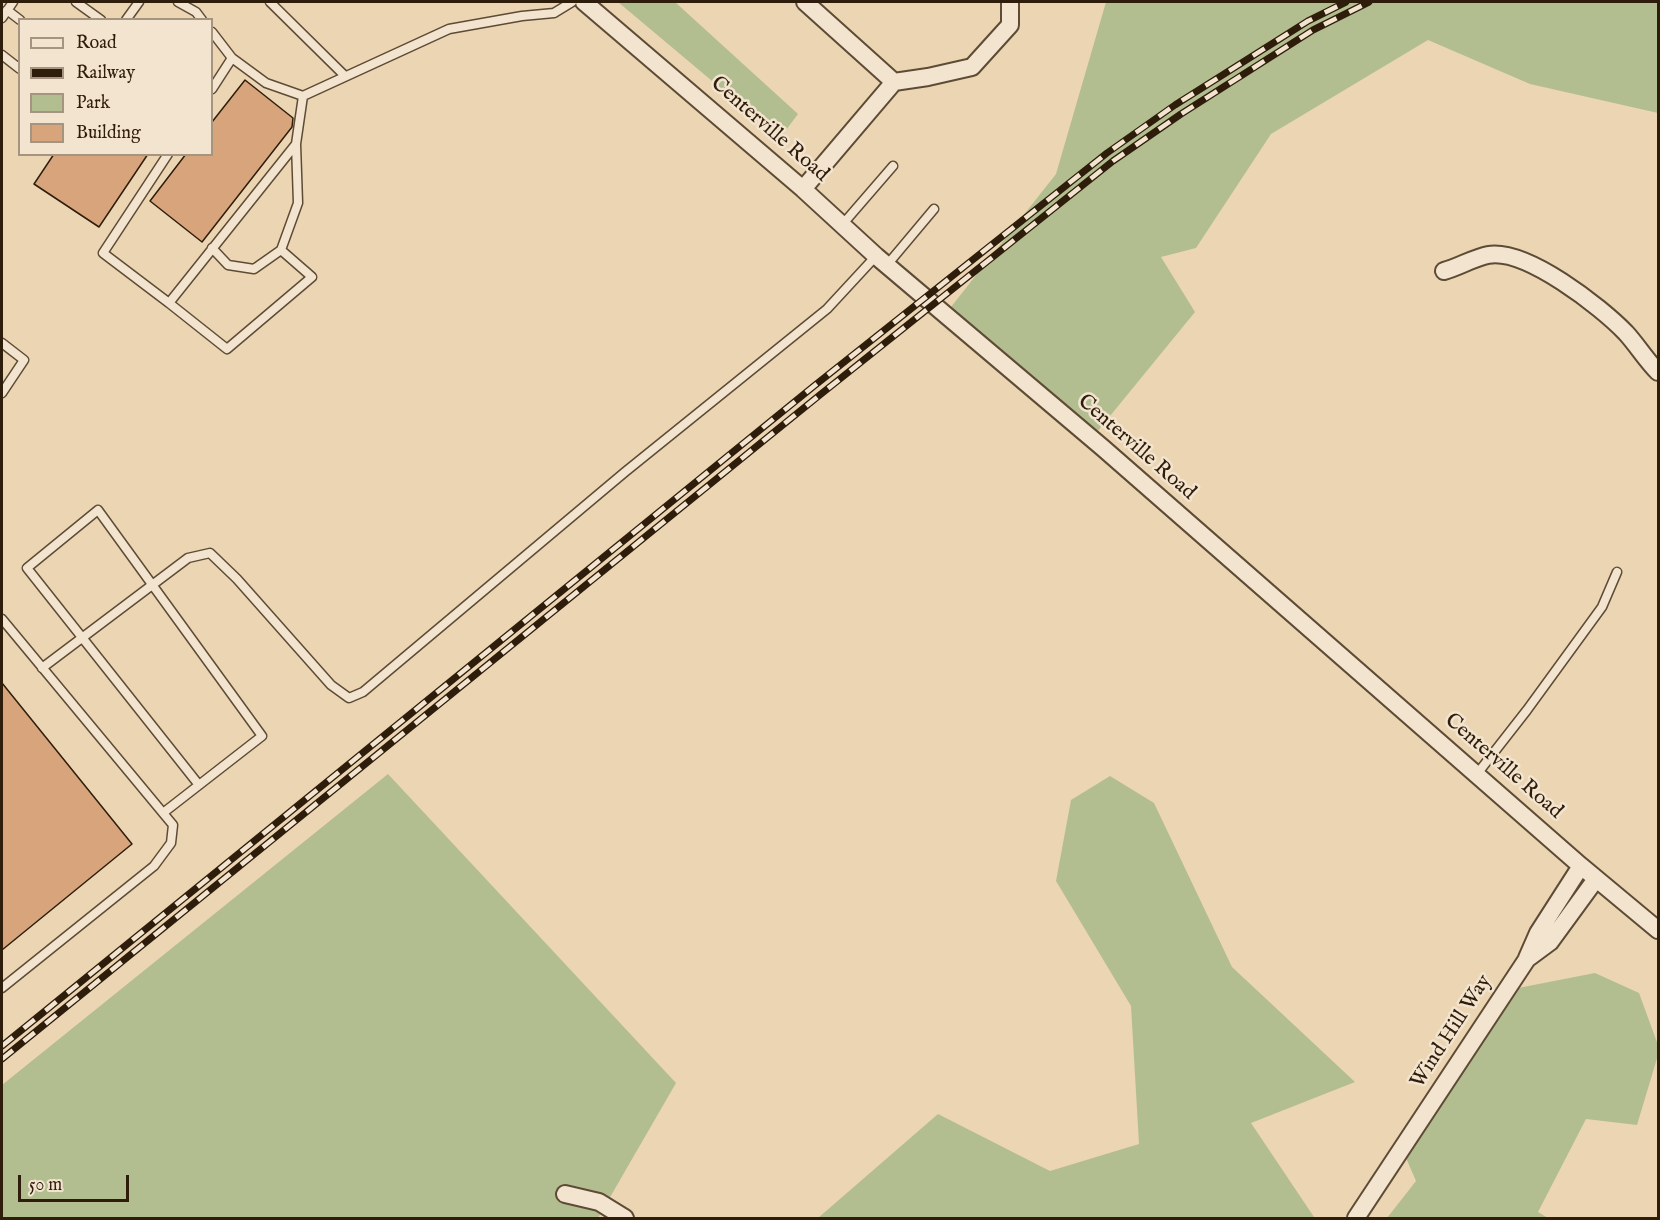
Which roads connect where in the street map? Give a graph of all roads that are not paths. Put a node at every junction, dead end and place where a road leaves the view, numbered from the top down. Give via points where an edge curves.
1 (13, 2) edge
2 (76, 2) edge
3 (139, 2) edge
4 (178, 2) edge
5 (270, 2) edge
6 (572, 2) edge
7 (584, 2) edge
8 (805, 2) edge
9 (1010, 2) edge
10 (4, 14) edge
11 (98, 18) edge
12 (127, 18) edge
13 (200, 18) edge
14 (213, 33) edge
15 (2, 55) edge
16 (232, 58) junction
17 (18, 67) edge
18 (345, 76) junction
19 (894, 82) junction
20 (213, 87) edge
21 (303, 96) junction
22 (296, 144) junction
23 (167, 156) edge
24 (893, 166) dead end
25 (803, 189) junction
26 (934, 209) dead end
27 (842, 225) junction
28 (212, 248) junction
29 (281, 250) junction
30 (881, 261) junction
31 (1444, 271) dead end
32 (169, 303) junction
33 (2, 344) edge
34 (1659, 372) edge
35 (2, 393) edge
36 (1617, 572) dead end
37 (152, 585) junction
38 (2, 619) edge
39 (83, 638) junction
40 (42, 668) junction
41 (1477, 774) junction
42 (199, 785) junction
43 (163, 813) junction
44 (1581, 866) junction
45 (1596, 879) junction
46 (1659, 930) edge
47 (1527, 958) junction
48 (2, 988) edge
49 (565, 1194) dead end
50 (625, 1218) edge
51 (1356, 1218) edge

1 - 10 lane
2 - 11 lane
3 - 12 lane
4 - 13 lane
5 - 18 lane
6 - 18 lane via 554,13 450,29
7 - 25 street, Centerville Road
8 - 19 street
9 - 19 street via 1010,25 972,66
14 - 16 lane
15 - 17 lane
16 - 20 lane
16 - 21 lane via 266,83
18 - 21 lane
19 - 25 street
21 - 22 lane
22 - 28 lane
22 - 29 lane via 298,203
23 - 32 lane via 103,253
24 - 27 lane
25 - 27 street, Centerville Road
26 - 30 lane
27 - 30 street, Centerville Road
28 - 29 lane via 228,265 254,269
28 - 32 lane
29 - 32 lane via 312,277 227,349
30 - 37 lane via 363,692 349,698 331,685 210,553 188,558
30 - 41 street, Centerville Road
31 - 34 street via 1488,255 1509,257 1535,267 1568,284 1600,308
33 - 35 lane via 24,360
36 - 41 lane via 1602,607
37 - 39 lane
37 - 39 lane via 98,510 27,568
37 - 42 lane via 262,736
38 - 40 lane
39 - 40 lane
39 - 42 lane
40 - 43 lane
41 - 44 street, Centerville Road
42 - 43 lane
43 - 48 lane via 173,825 171,843 154,866
44 - 45 street, Centerville Road
44 - 47 street via 1538,933
45 - 46 street, Centerville Road
45 - 47 street, Wind Hill Way via 1550,942
47 - 51 street, Wind Hill Way
49 - 50 street via 600,1202

